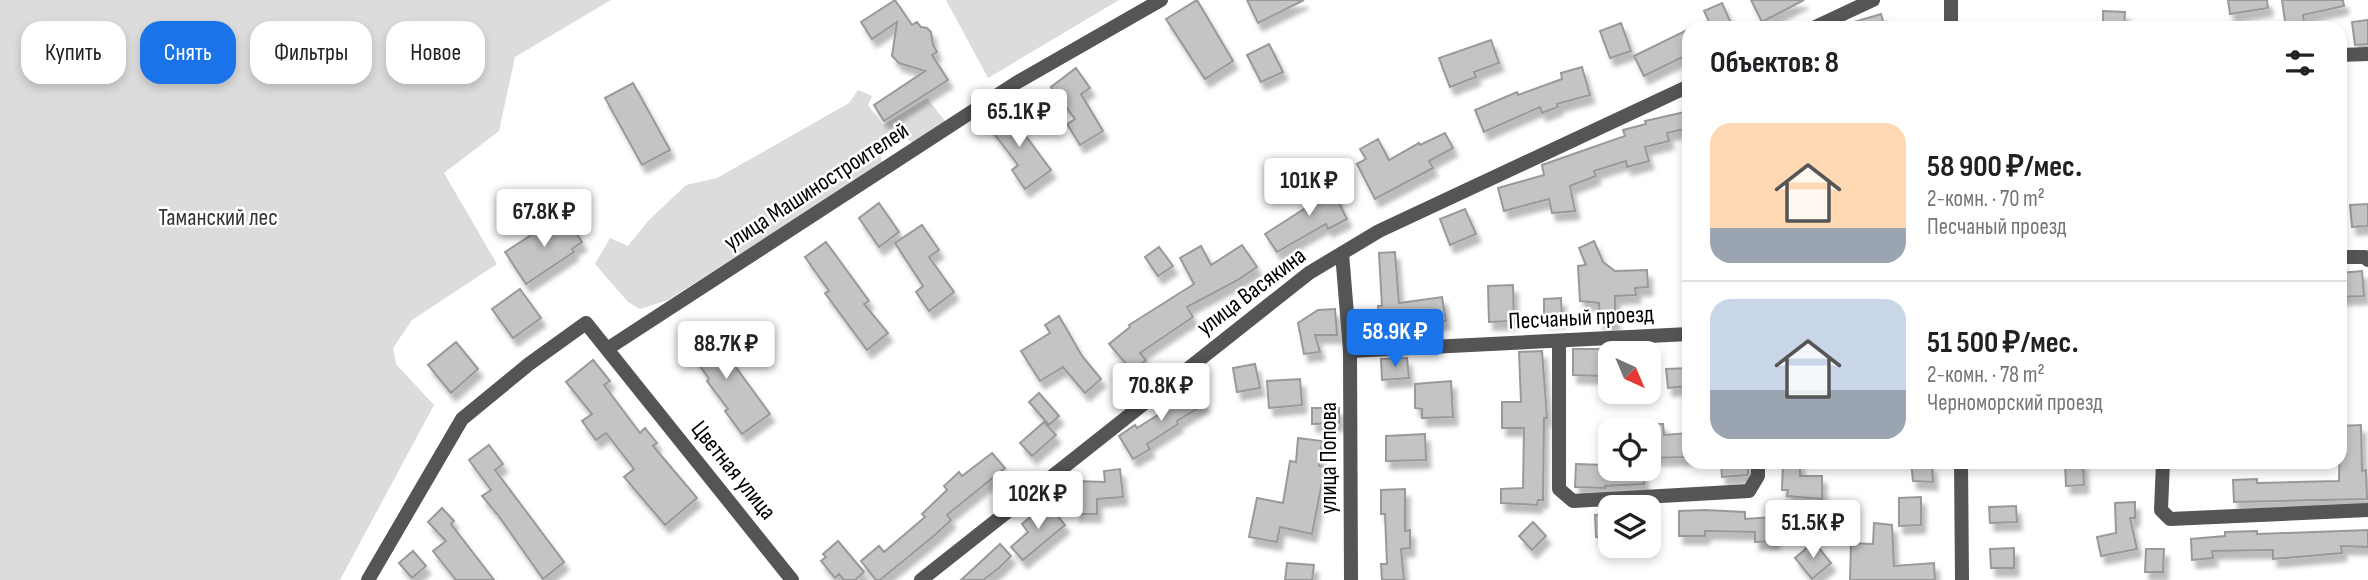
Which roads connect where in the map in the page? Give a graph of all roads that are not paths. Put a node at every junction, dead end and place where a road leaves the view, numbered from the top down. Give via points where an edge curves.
1 (1161, 0) edge
2 (1873, 0) edge
3 (1951, 0) edge
4 (1828, 21) edge
5 (1951, 21) edge
6 (2368, 54) edge
7 (2347, 55) edge
8 (1682, 89) edge
9 (1342, 253) junction
10 (2347, 257) edge
11 (2368, 260) edge
12 (1682, 334) edge
13 (1559, 341) junction
14 (607, 349) junction
15 (1350, 351) junction
16 (1758, 469) edge
17 (1961, 469) edge
18 (2163, 469) edge
19 (2368, 510) edge
20 (368, 580) edge
21 (792, 580) edge
22 (921, 580) edge
23 (1351, 580) edge
24 (1962, 580) edge

1 - 14 street, улица Машиностроителей via 1016,83
2 - 4 street
3 - 5 street
6 - 7 street
8 - 9 street, улица Васякина via 1379,231
9 - 15 street, улица Попова
9 - 22 street, улица Васякина via 1309,273
10 - 11 street
12 - 13 street, Песчаный проезд
13 - 15 street, Песчаный проезд
13 - 16 street via 1559,489 1573,501 1749,491
14 - 20 street, Цветная улица via 586,323 462,419
14 - 21 street, Цветная улица
15 - 23 street, улица Попова
17 - 24 street
18 - 19 street via 2161,510 2170,519

